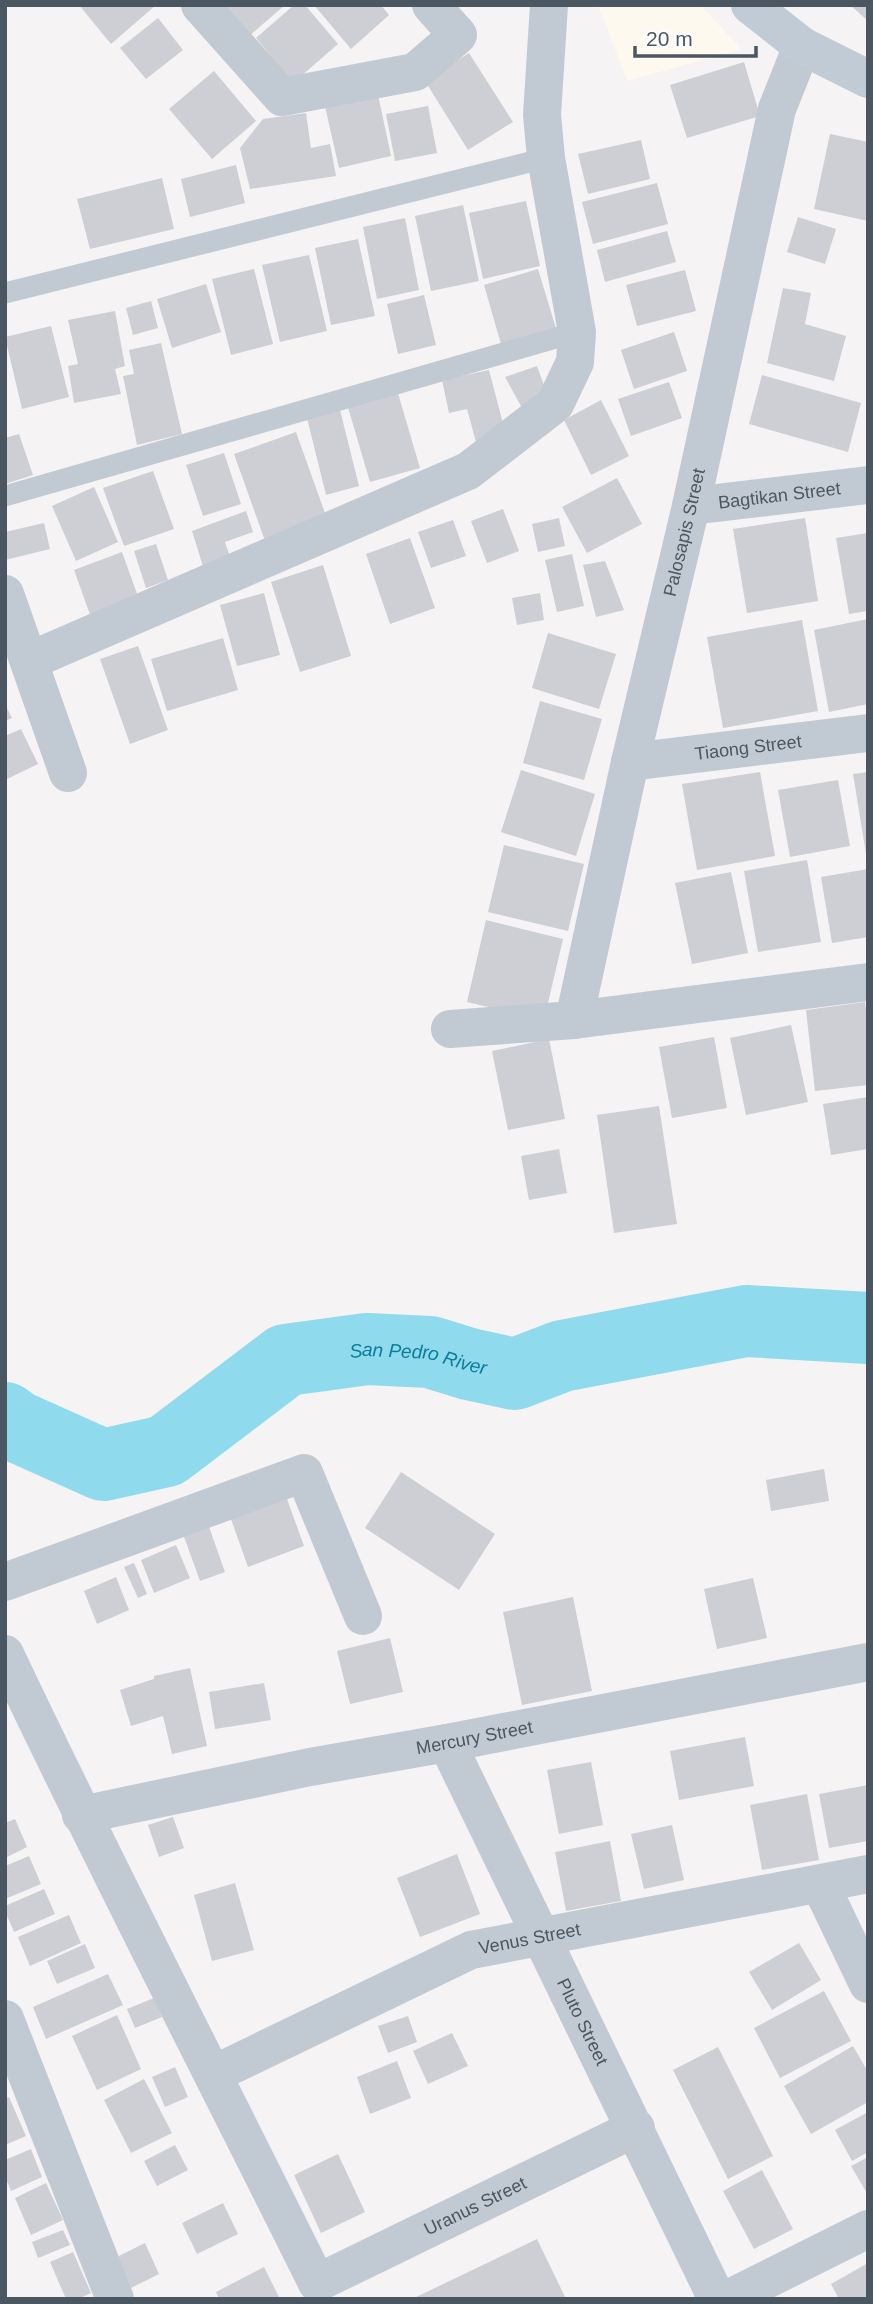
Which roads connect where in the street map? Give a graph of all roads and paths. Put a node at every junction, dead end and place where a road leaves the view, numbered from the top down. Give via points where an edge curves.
1 (200, 5) edge
2 (431, 5) edge
3 (549, 5) edge
4 (750, 5) edge
5 (802, 46) junction
6 (868, 79) edge
7 (546, 158) junction
8 (5, 293) edge
9 (577, 332) junction
10 (868, 485) edge
11 (5, 496) edge
12 (691, 506) junction
13 (5, 594) edge
14 (29, 661) junction
15 (868, 733) edge
16 (630, 762) junction
17 (68, 773) dead end
18 (868, 982) edge
19 (574, 1020) junction
20 (450, 1029) dead end
21 (5, 1581) edge
22 (363, 1616) dead end
23 (5, 1654) edge
24 (868, 1662) edge
25 (447, 1743) junction
26 (81, 1815) junction
27 (868, 1874) edge
28 (820, 1884) junction
29 (541, 1936) junction
30 (868, 1984) edge
31 (5, 2019) edge
32 (214, 2074) junction
33 (636, 2129) junction
34 (868, 2228) edge
35 (321, 2291) edge
36 (115, 2299) edge
37 (717, 2299) edge
38 (728, 2299) edge

1 - 2 street via 282,96 415,72 458,35
3 - 7 street via 542,115
4 - 5 main road
5 - 6 main road
5 - 12 street, Palosapis Street via 777,109
7 - 8 lane
7 - 9 street
9 - 11 lane
9 - 14 street via 575,362 555,404 468,471
10 - 12 street, Bagtikan Street
12 - 16 street, Palosapis Street
13 - 14 street
14 - 17 street
15 - 16 street, Tiaong Street
16 - 19 street, Palosapis Street
18 - 19 street
19 - 20 street
21 - 22 street via 304,1473
23 - 26 street
24 - 25 street, Mercury Street
25 - 26 street, Mercury Street
25 - 29 street, Pluto Street
26 - 32 street
27 - 28 street, Venus Street
28 - 29 street, Venus Street
28 - 30 street
29 - 32 street, Venus Street via 471,1950
29 - 33 street, Pluto Street
31 - 36 street
32 - 35 street
33 - 35 street, Uranus Street
33 - 37 street, Pluto Street
34 - 38 street

